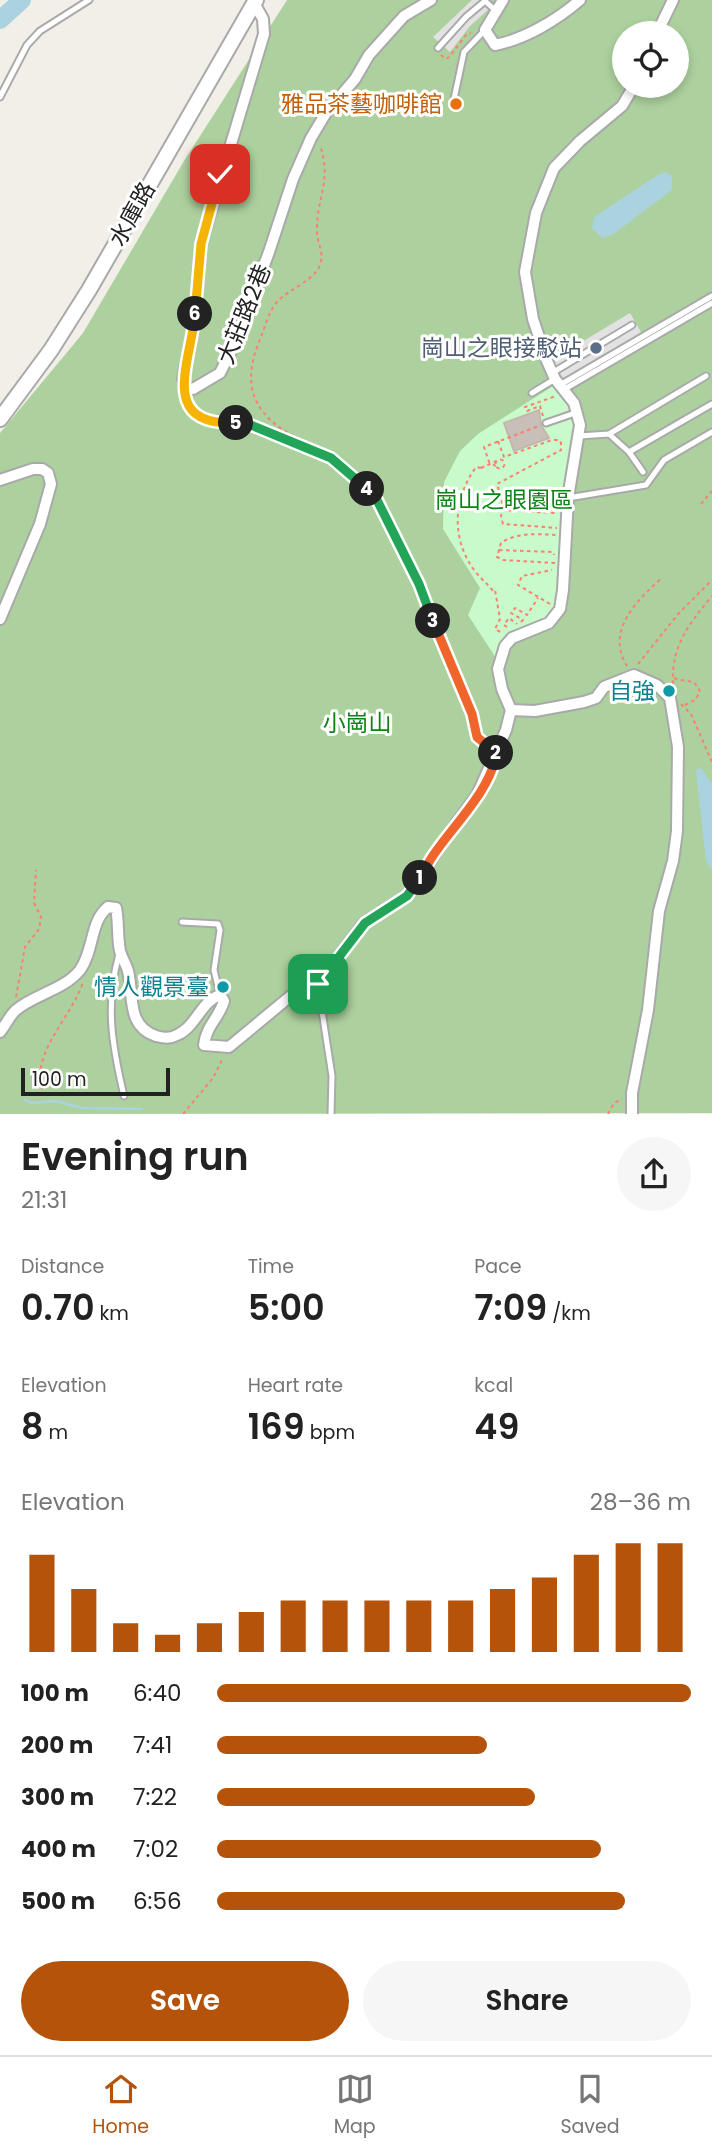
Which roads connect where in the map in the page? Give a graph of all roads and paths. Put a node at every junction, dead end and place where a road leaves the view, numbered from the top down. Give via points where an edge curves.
1 (89, 0) edge
2 (431, 0) edge
3 (503, 0) edge
4 (580, 0) edge
5 (673, 0) edge
6 (255, 2) edge
7 (496, 11) junction
8 (663, 21) edge
9 (482, 32) junction
10 (438, 48) joint
11 (0, 97) edge
12 (627, 98) edge
13 (454, 99) dead end
14 (311, 138) junction
15 (712, 296) edge
16 (712, 303) edge
17 (632, 325) dead end
18 (706, 376) dead end
19 (559, 384) junction
20 (185, 387) junction
21 (532, 393) dead end
22 (712, 404) edge
23 (578, 412) junction
24 (0, 419) edge
25 (547, 423) junction
26 (712, 432) edge
27 (609, 434) junction
28 (579, 436) junction
29 (498, 441) junction
30 (306, 442) dead end
31 (629, 452) junction
32 (496, 461) junction
33 (496, 466) junction
34 (643, 472) dead end
35 (0, 480) edge
36 (712, 491) edge
37 (568, 498) junction
38 (701, 504) dead end
39 (502, 510) junction
40 (567, 513) junction
41 (498, 550) junction
42 (564, 557) junction
43 (662, 578) dead end
44 (712, 580) edge
45 (712, 596) edge
46 (539, 597) junction
47 (560, 609) junction
48 (0, 619) edge
49 (634, 675) junction
50 (673, 677) junction
51 (670, 698) junction
52 (684, 705) junction
53 (511, 710) junction
54 (497, 754) junction
55 (712, 762) edge
56 (36, 870) dead end
57 (182, 922) dead end
58 (120, 951) junction
59 (83, 983) dead end
60 (318, 984) junction
61 (219, 995) junction
62 (13, 1012) junction
63 (0, 1032) edge
64 (229, 1047) junction
65 (632, 1093) junction
66 (44, 1096) dead end
67 (124, 1096) dead end
68 (183, 1114) edge
69 (331, 1114) edge
70 (608, 1114) edge
71 (632, 1114) edge

1 - 11 lane via 40,31 27,45
2 - 14 street, 大莊路2巷 via 404,16 369,55
3 - 7 street
4 - 9 street via 549,22 505,43 495,45
5 - 8 street
6 - 20 street, 大莊路2巷 via 264,34 201,244
6 - 24 street, 水庫路 via 89,290
7 - 9 street
7 - 10 lane via 485,1
9 - 10 path via 466,35 446,59
9 - 13 lane via 464,52
12 - 19 street via 554,168 536,213 525,272 533,319
14 - 20 street, 大莊路2巷 via 233,348 220,373 194,389
14 - 30 path via 320,146 325,165 317,228 323,253 320,268 274,305 254,352 250,375 262,410 280,431
15 - 19 lane
16 - 19 lane
17 - 19 lane
18 - 27 lane
19 - 21 lane
19 - 23 street
19 - 25 path via 525,407 527,411 540,406
20 - 54 path via 186,401 196,416 219,424 246,423 331,458 375,496 419,584 477,737
22 - 31 lane
23 - 25 lane
23 - 28 street
25 - 29 path
26 - 37 lane via 664,460 646,485
27 - 28 lane
27 - 31 lane
28 - 37 street
29 - 33 path via 484,447 489,462
29 - 39 path via 504,457 552,440 559,440 562,447 497,484
31 - 34 lane
32 - 33 path
32 - 33 path via 504,463
32 - 46 path, bridge via 474,470 459,503 459,535 472,567 495,590 500,619 495,629 506,634 509,628 504,625 509,618 519,625 523,620 511,613 515,608 527,615
35 - 48 street via 33,468 48,473 51,484 40,524
36 - 38 path
37 - 40 street
39 - 40 path
39 - 41 path via 503,524 561,532 506,539
40 - 42 street
41 - 42 path via 553,552 554,557
41 - 46 path via 497,557 503,560 555,563 554,569 520,580 518,585
42 - 47 street
43 - 49 path via 638,599 623,624 619,650
44 - 49 path via 641,658
45 - 50 path via 685,628 673,659
46 - 47 path
47 - 53 street via 549,623 512,638 505,646 498,668
49 - 51 street
49 - 53 street via 604,687 596,698 584,702 536,711
50 - 51 path
50 - 52 path via 698,685 695,700
51 - 52 path
51 - 65 street via 678,747 677,831 659,911 648,1010
52 - 55 path
53 - 54 street
54 - 60 street via 477,796 415,886 365,923
56 - 62 path via 34,903 41,917 40,929 26,947
57 - 61 lane via 218,924 214,970
58 - 61 street via 128,971 132,1012 152,1034 165,1038 185,1031
58 - 62 street via 116,908 108,907 99,914 88,957 78,972
58 - 67 lane via 110,1023
59 - 66 path via 46,1056 40,1074
60 - 64 street via 293,994
60 - 69 lane via 332,1076
61 - 64 street via 224,1002 204,1045
62 - 63 street
64 - 68 path via 213,1078
65 - 70 path via 614,1103
65 - 71 street

